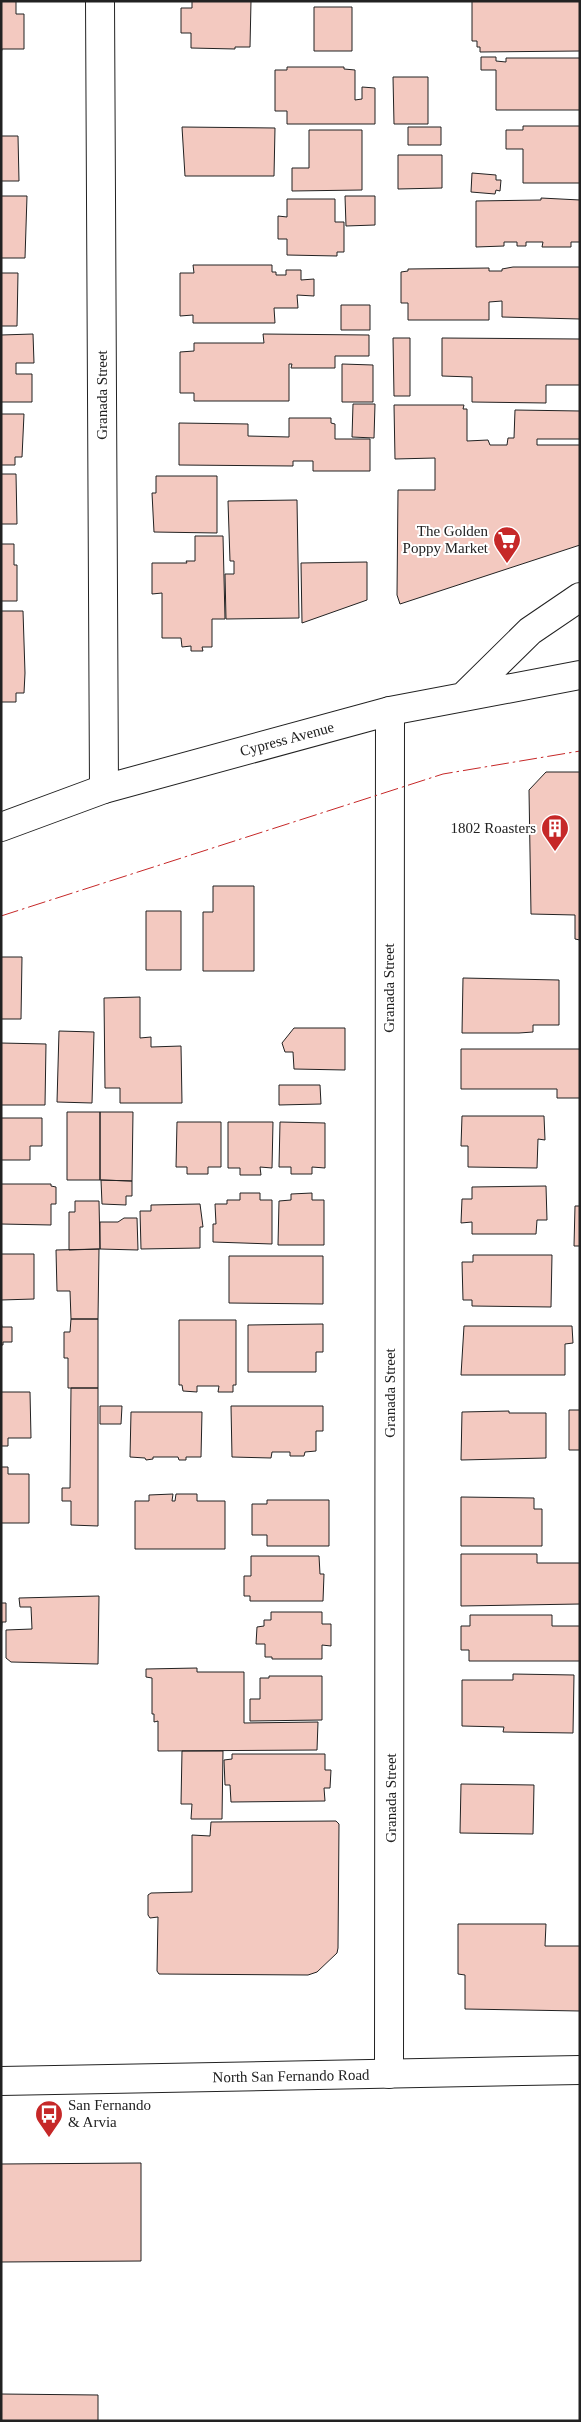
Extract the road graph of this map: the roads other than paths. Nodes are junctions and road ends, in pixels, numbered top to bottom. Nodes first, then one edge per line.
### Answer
1 (100, 1) edge
2 (580, 597) edge
3 (580, 675) edge
4 (463, 697) junction
5 (390, 712) junction
6 (104, 789) junction
7 (1, 827) edge
8 (580, 2070) edge
9 (389, 2074) junction
10 (1, 2081) edge

1 - 6 street, Granada Street
2 - 4 street
3 - 4 street, Cypress Avenue
4 - 5 street, Cypress Avenue
5 - 6 street, Cypress Avenue
5 - 9 street, Granada Street
6 - 7 street, Cypress Avenue
8 - 9 street, North San Fernando Road
9 - 10 street, North San Fernando Road

